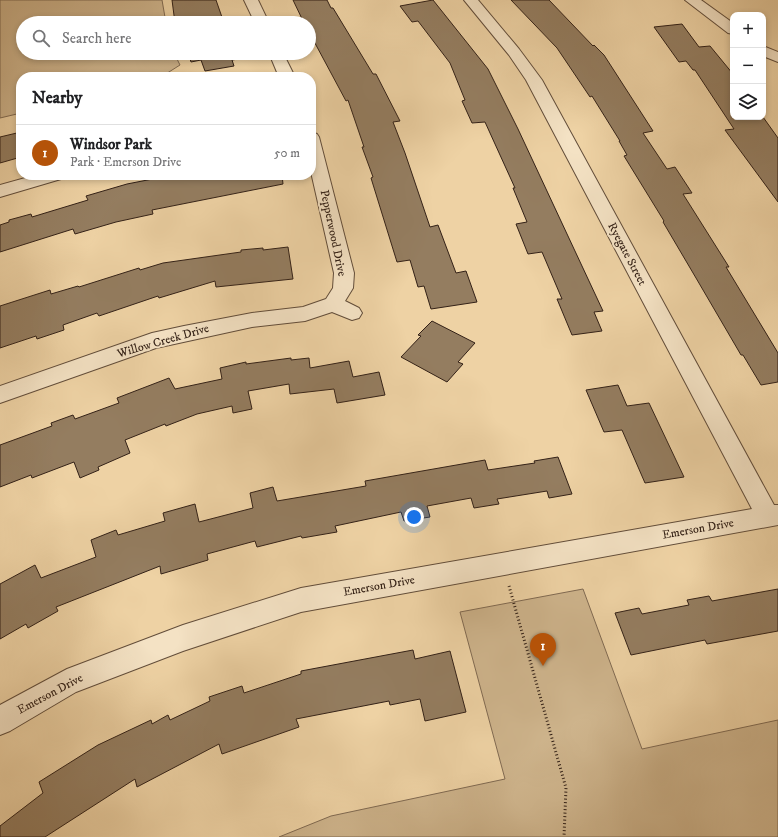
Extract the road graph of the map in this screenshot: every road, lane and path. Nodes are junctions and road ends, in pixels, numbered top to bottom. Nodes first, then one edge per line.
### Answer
1 (251, 0) edge
2 (471, 0) edge
3 (692, 0) edge
4 (259, 16) edge
5 (730, 28) edge
6 (766, 52) edge
7 (778, 58) edge
8 (279, 60) edge
9 (285, 72) edge
10 (316, 158) edge
11 (38, 180) edge
12 (0, 191) edge
13 (333, 304) junction
14 (352, 313) dead end
15 (0, 395) edge
16 (773, 516) edge
17 (503, 564) junction
18 (0, 721) edge
19 (564, 837) edge

1 - 4 street
2 - 16 street, Ryegate Street
3 - 5 street
6 - 7 street
8 - 9 street
10 - 13 street, Pepperwood Drive
11 - 12 street
13 - 14 street
13 - 15 street, Willow Creek Drive
16 - 17 street, Emerson Drive
17 - 18 street, Emerson Drive
17 - 19 path

